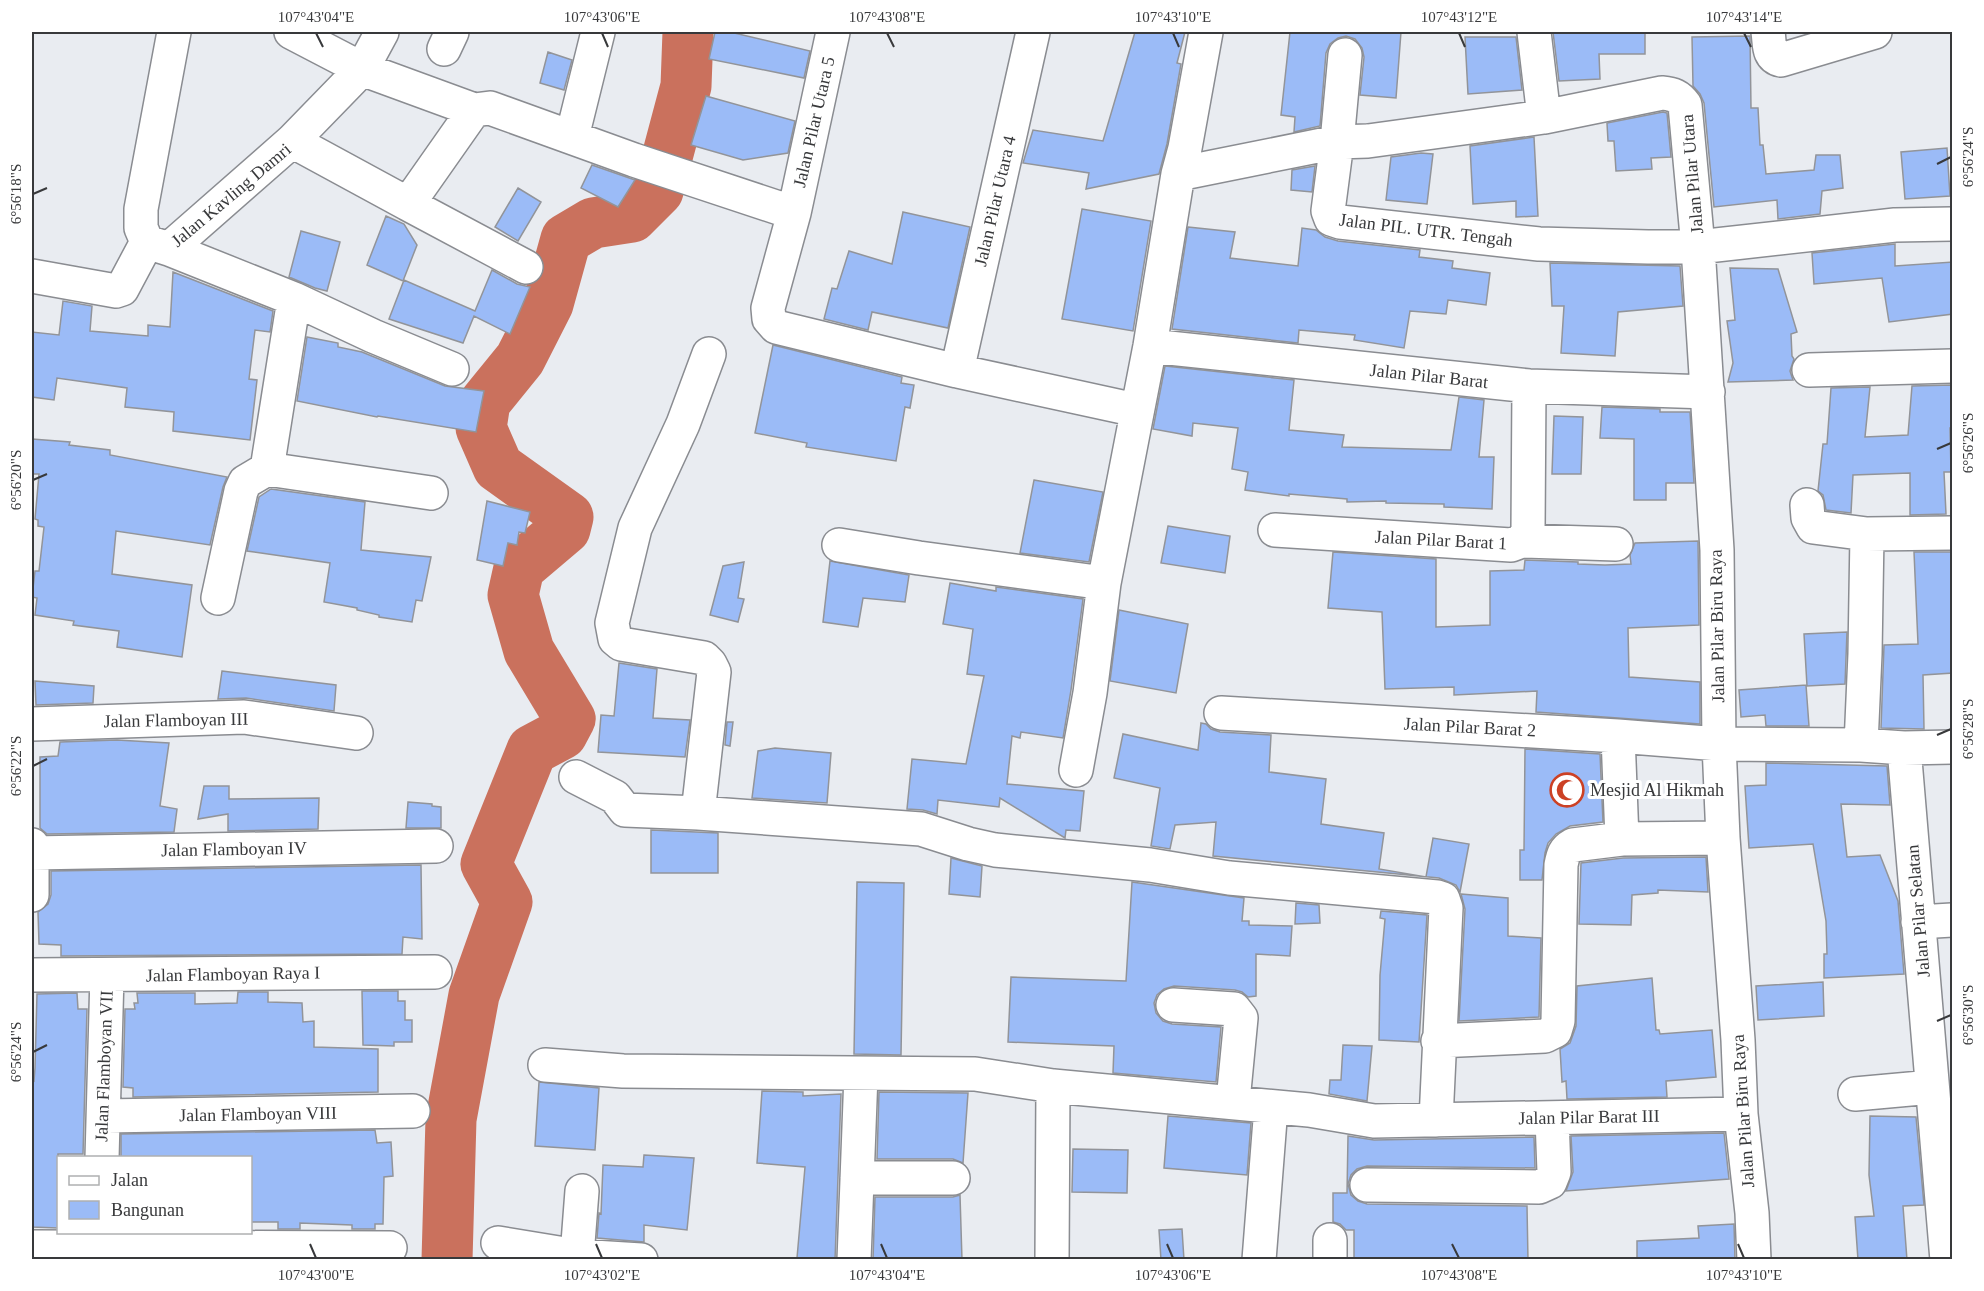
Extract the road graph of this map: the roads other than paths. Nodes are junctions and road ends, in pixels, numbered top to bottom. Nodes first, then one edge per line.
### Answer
1 (174, 32) edge
2 (291, 32) edge
3 (382, 32) edge
4 (598, 32) edge
5 (833, 32) edge
6 (1033, 32) edge
7 (1206, 32) edge
8 (1534, 32) edge
9 (1768, 32) edge
10 (1875, 32) edge
11 (1345, 56) dead end
12 (362, 69) junction
13 (474, 110) junction
14 (1544, 117) junction
15 (572, 137) junction
16 (292, 141) junction
17 (1337, 142) junction
18 (1178, 174) junction
19 (408, 204) junction
20 (794, 213) junction
21 (1953, 224) edge
22 (158, 246) junction
23 (1698, 247) junction
24 (526, 267) dead end
25 (32, 276) edge
26 (294, 299) junction
27 (1150, 346) junction
28 (709, 354) dead end
29 (1953, 366) edge
30 (452, 369) dead end
31 (1809, 370) dead end
32 (957, 371) junction
33 (1529, 386) junction
34 (1708, 392) junction
35 (1136, 410) junction
36 (267, 469) junction
37 (431, 493) dead end
38 (1807, 505) dead end
39 (1275, 530) dead end
40 (1953, 533) edge
41 (1867, 534) junction
42 (1522, 541) junction
43 (1616, 544) dead end
44 (839, 545) dead end
45 (1104, 583) junction
46 (218, 598) dead end
47 (1221, 713) dead end
48 (32, 724) edge
49 (356, 733) dead end
50 (1618, 736) junction
51 (1719, 744) junction
52 (1861, 745) junction
53 (1953, 747) edge
54 (1904, 748) junction
55 (1076, 771) dead end
56 (576, 777) dead end
57 (698, 813) junction
58 (1723, 838) junction
59 (1622, 839) junction
60 (32, 845) edge
61 (436, 846) dead end
62 (32, 853) edge
63 (32, 895) edge
64 (1953, 920) edge
65 (1918, 922) junction
66 (435, 972) dead end
67 (32, 975) edge
68 (107, 975) junction
69 (1173, 1005) dead end
70 (1438, 1041) junction
71 (544, 1065) dead end
72 (861, 1074) junction
73 (1053, 1086) junction
74 (1932, 1087) junction
75 (1855, 1094) dead end
76 (1233, 1101) junction
77 (1271, 1107) junction
78 (412, 1111) dead end
79 (1741, 1114) junction
80 (104, 1116) junction
81 (1552, 1118) junction
82 (1436, 1120) junction
83 (102, 1156) edge
84 (857, 1178) junction
85 (953, 1178) dead end
86 (1367, 1185) dead end
87 (582, 1191) dead end
88 (498, 1243) dead end
89 (32, 1247) edge
90 (108, 1247) edge
91 (390, 1248) dead end
92 (577, 1256) junction
93 (641, 1260) edge
94 (854, 1260) edge
95 (1052, 1260) edge
96 (1259, 1260) edge
97 (1754, 1260) edge
98 (1947, 1260) edge

1 - 22 street
2 - 12 street
3 - 12 street
4 - 15 street
5 - 20 street, Jalan Pilar Utara 5
6 - 32 street, Jalan Pilar Utara 4
7 - 18 street
8 - 14 street
9 - 10 street
11 - 17 street
12 - 13 street
12 - 16 street
13 - 15 street
13 - 19 street
14 - 17 street
14 - 23 street, Jalan Pilar Utara
15 - 20 street
16 - 19 street, Jalan Kavling Damri
16 - 22 street, Jalan Kavling Damri
17 - 18 street
17 - 23 street, Jalan PIL. UTR. Tengah
18 - 27 street
19 - 24 street, Jalan Kavling Damri
20 - 32 street, Jalan Pilar Utara 5
21 - 23 street
22 - 25 street
22 - 26 street
23 - 34 street, Jalan Pilar Biru Raya
26 - 30 street
26 - 36 street
27 - 33 street, Jalan Pilar Barat
27 - 35 street
28 - 57 street
29 - 31 street
32 - 35 street
33 - 34 street, Jalan Pilar Barat
33 - 42 street, Jalan Pilar Barat 1
34 - 51 street, Jalan Pilar Biru Raya
35 - 45 street
36 - 37 street
36 - 46 street
38 - 41 street
39 - 42 street, Jalan Pilar Barat 1
40 - 41 street
41 - 52 street
42 - 43 street
44 - 45 street
45 - 55 street
47 - 50 street, Jalan Pilar Barat 2
48 - 49 street, Jalan Flamboyan III
50 - 51 street, Jalan Pilar Barat 2
50 - 59 street
51 - 52 street
51 - 58 street, Jalan Pilar Biru Raya
52 - 54 street
53 - 54 street
54 - 65 street, Jalan Pilar Selatan
56 - 57 street
57 - 70 street
58 - 59 street
58 - 79 street, Jalan Pilar Biru Raya
59 - 70 street
60 - 62 street
61 - 62 street, Jalan Flamboyan IV
62 - 63 street
64 - 65 street
65 - 74 street, Jalan Pilar Selatan
66 - 68 street, Jalan Flamboyan Raya I
67 - 68 street, Jalan Flamboyan Raya I
68 - 80 street, Jalan Flamboyan VII
69 - 76 street
70 - 82 street
71 - 72 street, Jalan Pilar Barat III
72 - 73 street, Jalan Pilar Barat III
72 - 84 street
73 - 76 street, Jalan Pilar Barat III
73 - 95 street
74 - 75 street
74 - 98 street, Jalan Pilar Selatan
76 - 77 street, Jalan Pilar Barat III
77 - 82 street, Jalan Pilar Barat III
77 - 96 street
78 - 80 street, Jalan Flamboyan VIII
79 - 81 street, Jalan Pilar Barat III
79 - 97 street, Jalan Pilar Biru Raya
80 - 83 street, Jalan Flamboyan VII
81 - 82 street, Jalan Pilar Barat III
81 - 86 street
84 - 85 street
84 - 94 street
87 - 92 street
88 - 92 street
89 - 90 street
90 - 91 street
92 - 93 street

